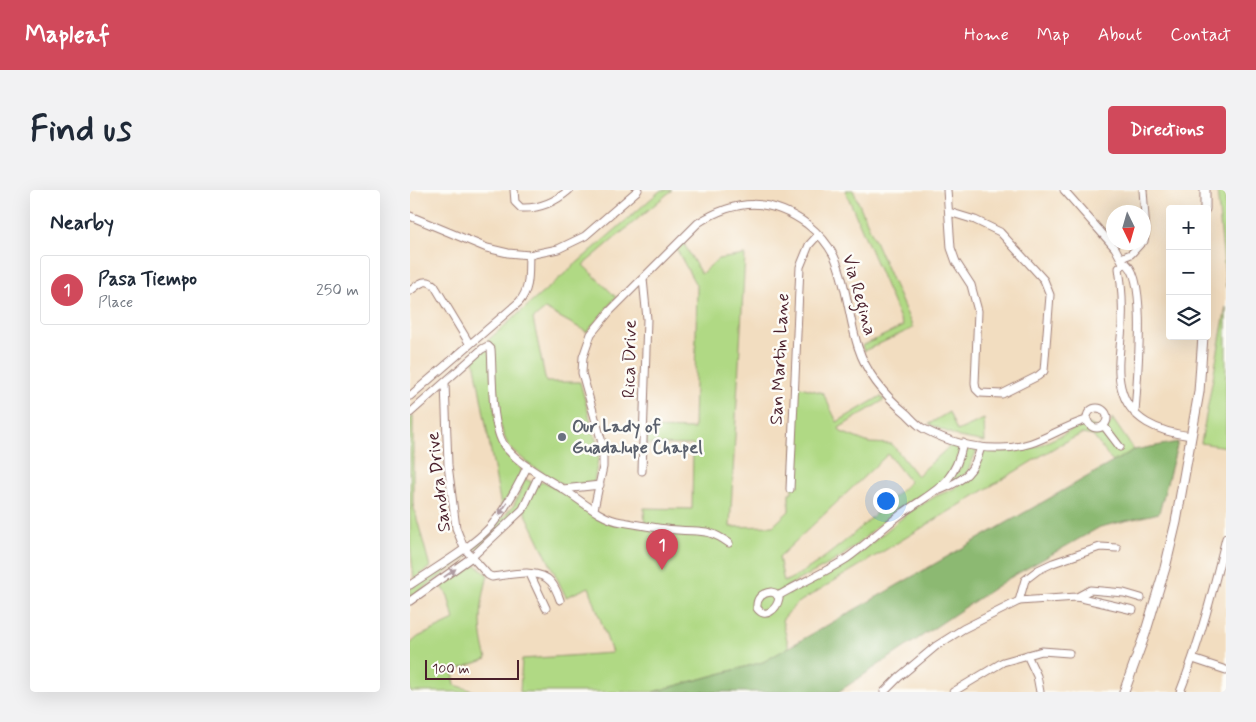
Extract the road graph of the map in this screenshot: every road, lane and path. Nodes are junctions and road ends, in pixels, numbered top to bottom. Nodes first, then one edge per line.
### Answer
1 (514, 190) edge
2 (569, 190) edge
3 (638, 190) edge
4 (947, 190) edge
5 (1064, 190) edge
6 (1144, 190) edge
7 (1205, 190) edge
8 (1145, 205) edge
9 (1205, 205) edge
10 (949, 212) junction
11 (410, 216) edge
12 (818, 235) junction
13 (1134, 250) edge
14 (529, 255) junction
15 (1122, 261) junction
16 (643, 279) junction
17 (410, 290) edge
18 (1204, 340) edge
19 (469, 343) junction
20 (445, 383) junction
21 (410, 396) edge
22 (410, 413) edge
23 (1135, 414) junction
24 (1086, 420) junction
25 (1104, 426) junction
26 (1191, 436) junction
27 (963, 443) junction
28 (1120, 446) dead end
29 (981, 447) junction
30 (527, 467) junction
31 (642, 471) dead end
32 (539, 475) junction
33 (600, 485) junction
34 (563, 489) junction
35 (790, 489) dead end
36 (935, 492) junction
37 (594, 509) junction
38 (1226, 538) edge
39 (728, 543) dead end
40 (464, 548) junction
41 (1118, 548) dead end
42 (472, 557) junction
43 (530, 574) junction
44 (410, 585) edge
45 (778, 596) dead end
46 (1077, 597) junction
47 (1141, 598) dead end
48 (560, 600) dead end
49 (410, 601) edge
50 (1019, 601) junction
51 (546, 608) dead end
52 (1133, 610) dead end
53 (1069, 653) dead end
54 (1028, 655) junction
55 (1193, 659) junction
56 (1226, 670) edge
57 (884, 692) edge
58 (952, 692) edge
59 (1040, 692) edge
60 (1124, 692) edge
61 (1180, 692) edge

1 - 2 street
3 - 14 street
4 - 10 street
5 - 15 street
6 - 8 street
7 - 9 street
10 - 10 street
11 - 14 street
12 - 16 street, Via Regina
12 - 27 street, Via Regina
12 - 35 street, San Martin Lane
13 - 15 street
14 - 19 street
15 - 23 street
15 - 23 street
16 - 31 street, Rica Drive
16 - 33 street, Via Regina
17 - 19 street
18 - 26 street
19 - 21 street
20 - 22 street
20 - 30 street
20 - 40 street, Sandra Drive
23 - 26 street
24 - 25 street
24 - 25 street
24 - 29 street, Via Regina
25 - 28 street
26 - 60 street
27 - 29 street, Via Regina
27 - 36 street
29 - 36 street
30 - 32 street
30 -> 40 street
32 - 34 street
32 - 42 street
33 - 34 street
33 - 37 street, Via Regina
34 - 37 street
36 - 45 street
37 - 39 street
38 - 55 street
40 - 42 street
40 - 44 street
41 - 50 street
42 - 43 street
49 -> 42 street
43 - 48 street
43 - 51 street
46 - 47 street
46 - 50 street
46 - 52 street
50 - 57 street
53 - 54 street
54 - 58 street
54 - 59 street
55 - 56 street
55 - 61 street

